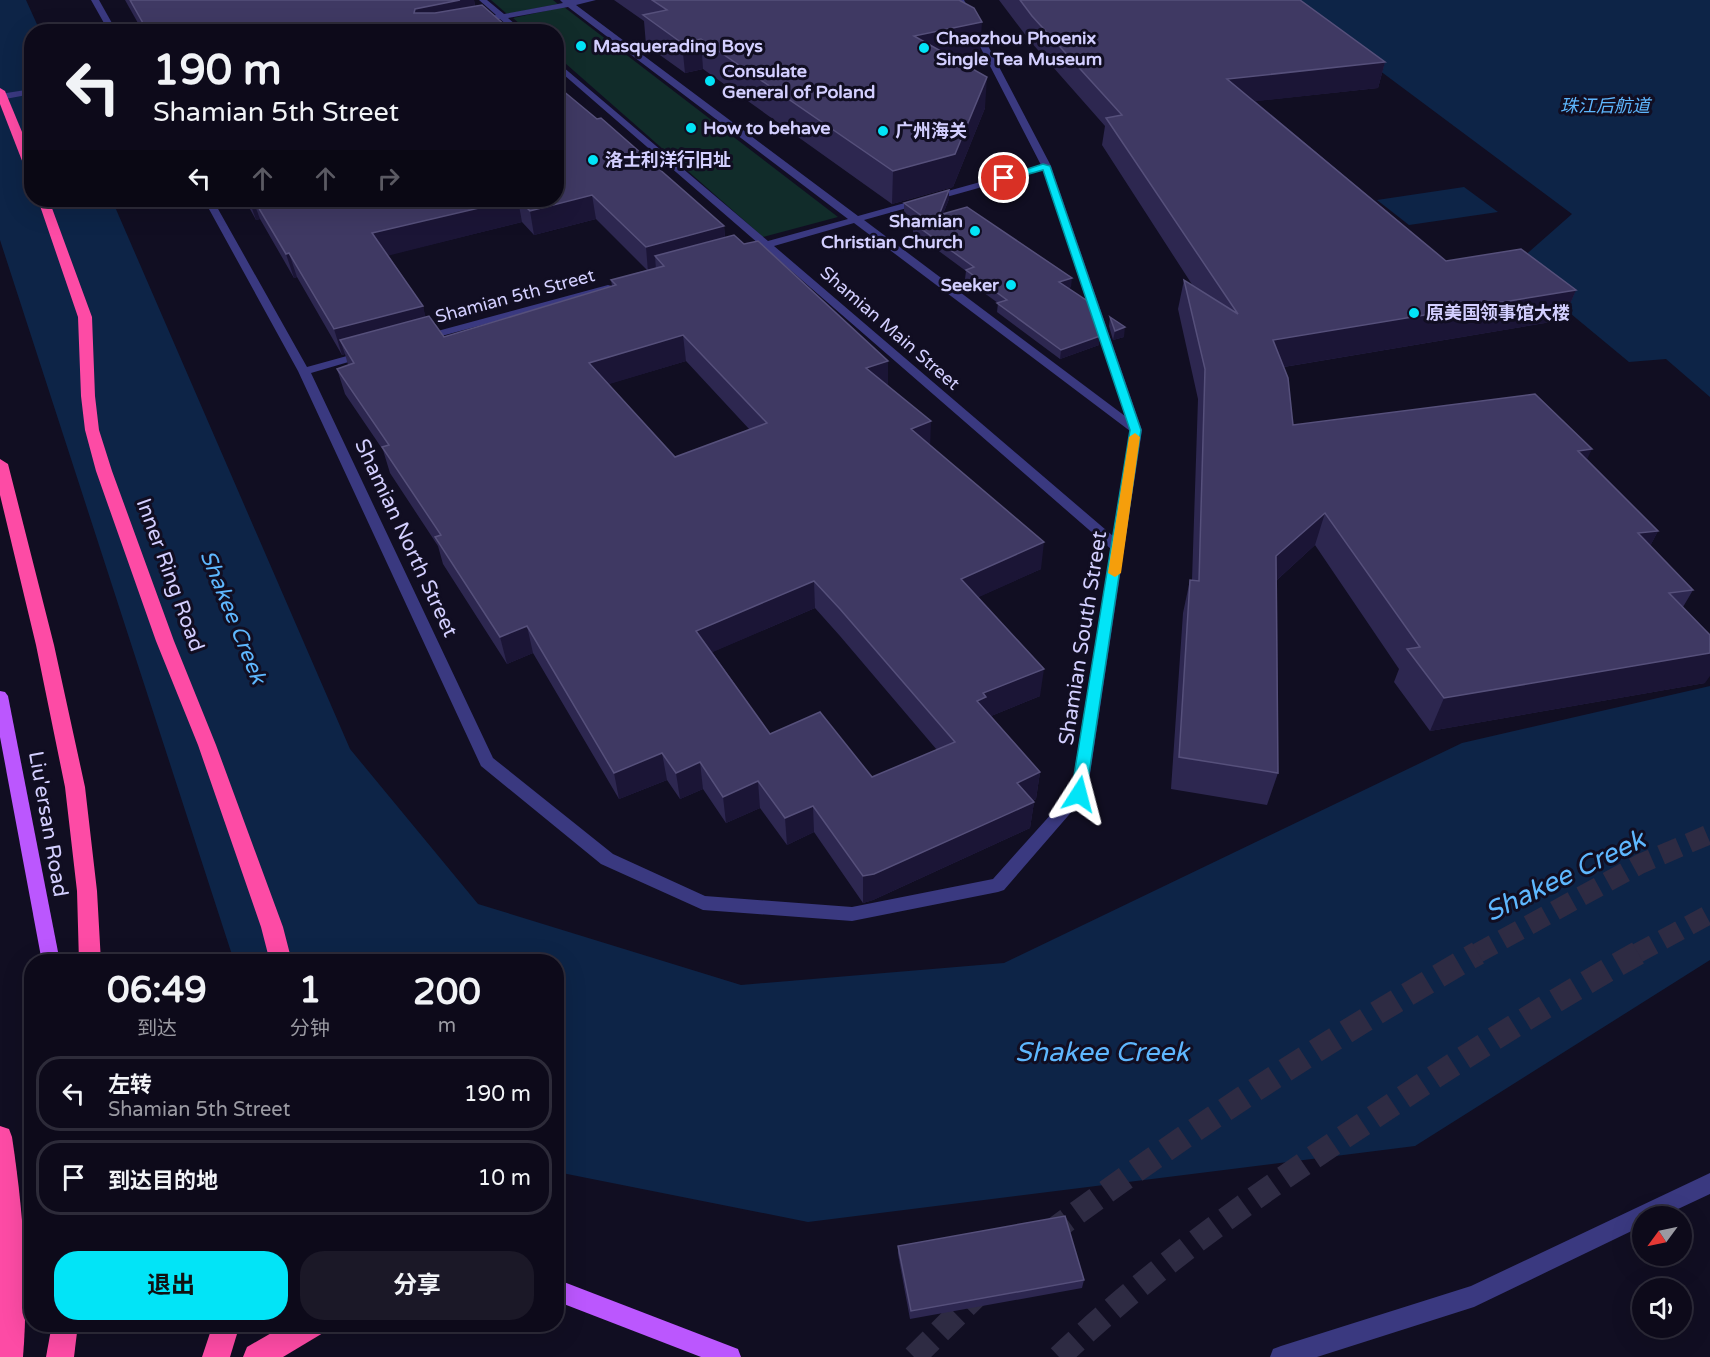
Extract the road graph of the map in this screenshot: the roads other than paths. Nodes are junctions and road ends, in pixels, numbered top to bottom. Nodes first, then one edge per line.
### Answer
1 (95, 0) edge
2 (483, 0) edge
3 (592, 0) edge
4 (960, 0) edge
5 (567, 2) edge
6 (503, 17) junction
7 (469, 23) edge
8 (108, 24) edge
9 (511, 24) edge
10 (564, 70) edge
11 (0, 91) edge
12 (24, 92) edge
13 (0, 97) edge
14 (24, 151) edge
15 (1046, 166) junction
16 (45, 207) edge
17 (212, 207) edge
18 (856, 220) junction
19 (766, 245) junction
20 (732, 255) edge
21 (616, 286) edge
22 (408, 342) edge
23 (374, 352) edge
24 (304, 371) junction
25 (1136, 430) junction
26 (0, 464) edge
27 (1119, 549) junction
28 (0, 696) edge
29 (607, 859) joint
30 (49, 954) edge
31 (90, 954) edge
32 (279, 954) edge
33 (0, 1137) edge
34 (1710, 1183) edge
35 (564, 1293) edge
36 (64, 1332) edge
37 (224, 1332) edge
38 (283, 1332) edge
39 (300, 1332) edge
40 (9, 1357) edge
41 (60, 1357) edge
42 (216, 1357) edge
43 (257, 1357) edge
44 (278, 1357) edge
45 (730, 1357) edge
46 (1281, 1357) edge

1 - 8 street
2 - 6 street
3 - 5 street
4 - 15 street, Shamian South Street
5 - 6 street
5 - 18 street
6 - 7 street
6 - 9 street
10 - 19 street, Shamian Main Street
11 - 14 highway
12 - 13 street
15 - 18 street
15 - 25 street, Shamian South Street
16 - 32 highway, Inner Ring Road
17 - 24 street, Shamian North Street
18 - 19 street
18 - 25 street
19 - 20 street
19 - 27 street, Shamian Main Street
21 - 22 street, Shamian 5th Street
23 - 24 street
24 - 29 street, Shamian North Street
25 - 27 street, Shamian South Street
26 - 31 highway
27 - 29 street, Shamian South Street
28 - 30 main road, Liu'ersan Road
33 - 40 highway
34 - 46 street
35 - 45 main road
36 - 41 highway
37 - 42 highway
38 - 44 highway
39 - 43 highway

